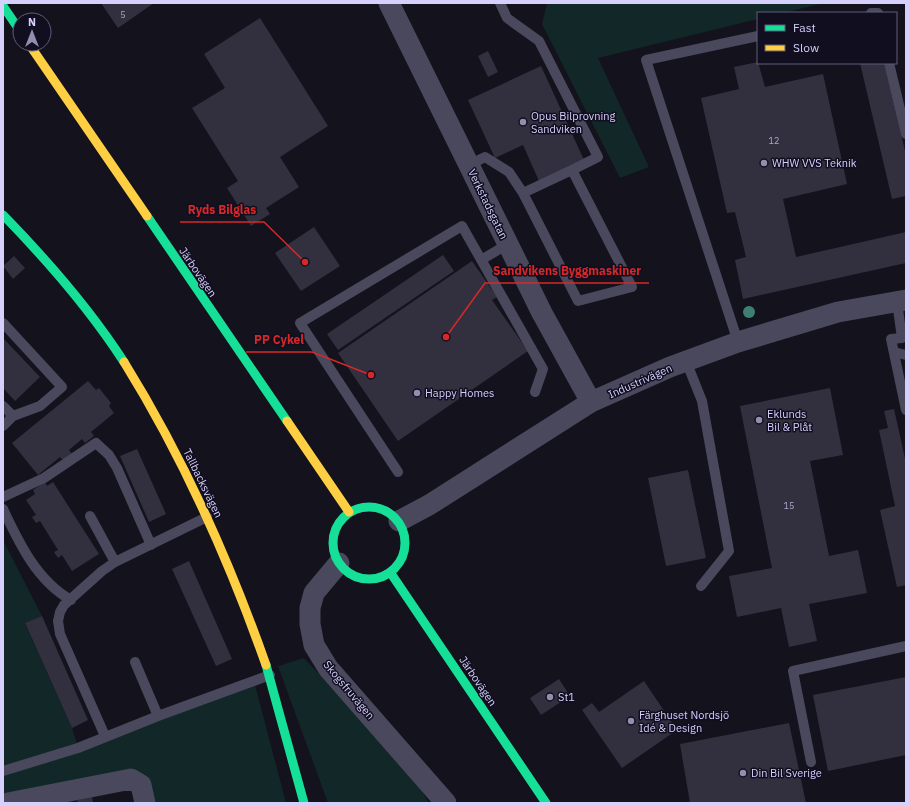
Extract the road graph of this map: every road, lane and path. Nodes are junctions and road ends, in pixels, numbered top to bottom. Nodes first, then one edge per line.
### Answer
1 (500, 3) edge
2 (393, 5) edge
3 (3, 6) edge
4 (12, 19) edge
5 (757, 36) edge
6 (34, 52) edge
7 (889, 64) edge
8 (906, 134) edge
9 (469, 165) junction
10 (572, 170) junction
11 (523, 193) junction
12 (5, 222) edge
13 (508, 244) junction
14 (481, 260) junction
15 (901, 301) edge
16 (3, 323) edge
17 (738, 342) junction
18 (894, 352) junction
19 (906, 355) edge
20 (686, 361) junction
21 (535, 392) dead end
22 (590, 402) junction
23 (3, 406) edge
24 (906, 410) edge
25 (13, 416) junction
26 (3, 426) edge
27 (398, 472) dead end
28 (3, 497) edge
29 (3, 509) edge
30 (349, 512) junction
31 (90, 516) dead end
32 (207, 517) junction
33 (399, 521) junction
34 (151, 545) junction
35 (115, 562) junction
36 (339, 563) junction
37 (390, 572) junction
38 (701, 586) dead end
39 (71, 600) junction
40 (906, 646) edge
41 (135, 662) dead end
42 (270, 675) junction
43 (158, 716) junction
44 (105, 736) junction
45 (811, 762) dead end
46 (3, 771) edge
47 (8, 803) edge
48 (145, 803) edge
49 (304, 803) edge
50 (446, 803) edge
51 (546, 803) edge

1 - 10 lane
2 - 9 street, Verkstadsgatan
3 - 4 main road
5 - 17 lane
6 - 30 main road, Järbovägen
7 - 8 lane
9 - 11 lane
9 - 13 street, Verkstadsgatan
10 - 11 lane
10 - 11 lane
12 - 32 main road, Tallbacksvägen
13 - 14 lane
13 - 22 street, Verkstadsgatan
14 - 21 lane
14 - 27 lane
15 - 17 street, Industrivägen
15 - 18 lane
16 - 25 lane
17 - 20 street, Industrivägen
18 - 19 lane
18 - 24 lane
20 - 22 street, Industrivägen
20 - 38 lane
22 - 33 street, Industrivägen
23 - 25 lane
25 - 26 lane
28 - 34 lane
29 - 39 lane
30 - 33 main road
30 - 36 main road
31 - 35 lane
32 - 34 lane
32 - 42 main road, Tallbacksvägen
33 - 37 main road
34 - 35 lane
35 - 39 lane
36 - 37 main road
36 - 50 street, Skogsfruvägen
37 - 51 main road, Järbovägen
39 - 44 lane
40 - 45 lane
41 - 43 lane
42 - 43 lane
42 - 49 main road, Tallbacksvägen
43 - 44 lane
44 - 46 lane
47 - 48 street

